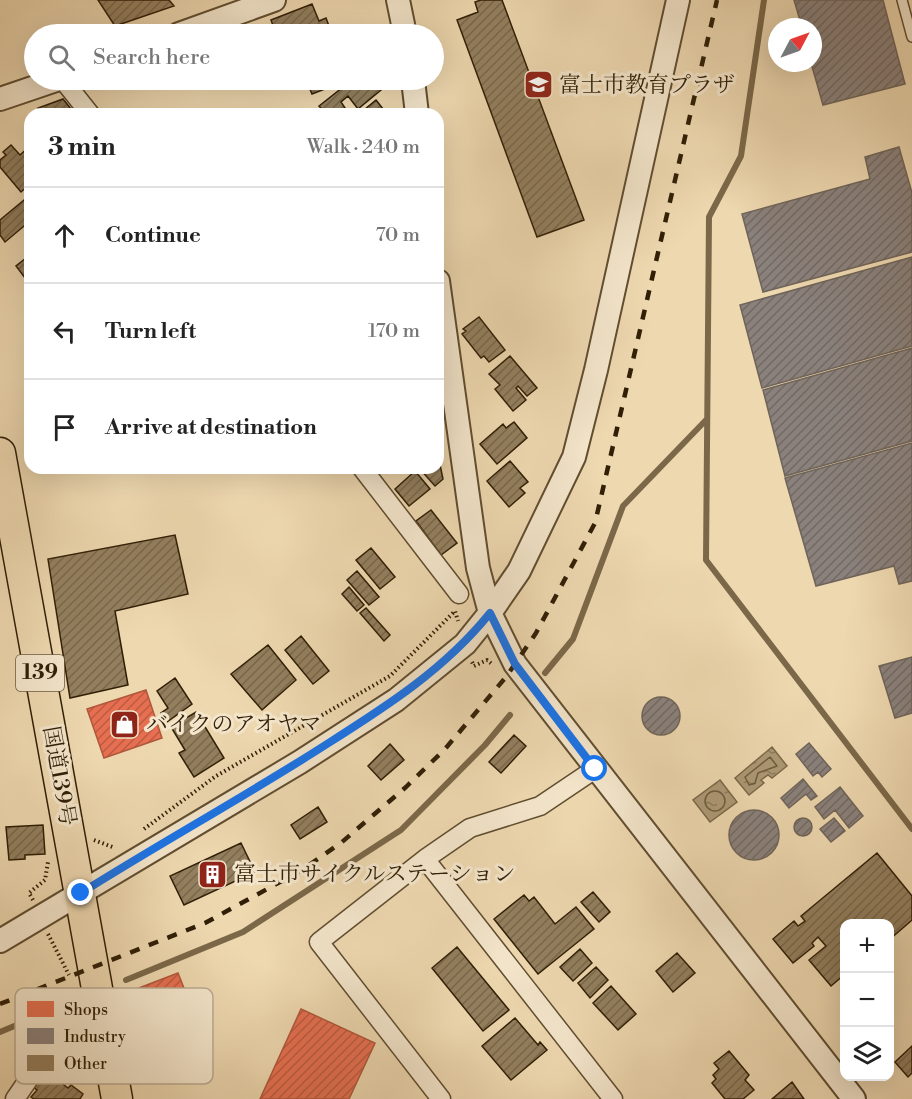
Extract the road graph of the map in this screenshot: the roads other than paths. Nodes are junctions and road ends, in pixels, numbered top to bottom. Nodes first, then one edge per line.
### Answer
1 (274, 0) edge
2 (398, 0) edge
3 (678, 0) edge
4 (902, 0) edge
5 (207, 24) edge
6 (403, 24) edge
7 (912, 36) edge
8 (27, 90) edge
9 (71, 90) edge
10 (414, 90) edge
11 (0, 99) edge
12 (85, 108) edge
13 (416, 108) edge
14 (444, 324) edge
15 (0, 453) edge
16 (367, 474) edge
17 (459, 594) dead end
18 (490, 613) junction
19 (595, 769) junction
20 (425, 859) junction
21 (81, 893) junction
22 (0, 941) edge
23 (97, 988) edge
24 (25, 1084) edge
25 (114, 1084) edge
26 (15, 1099) edge
27 (117, 1099) edge
28 (441, 1099) edge
29 (613, 1099) edge
30 (854, 1099) edge

1 - 5 street
2 - 6 street
3 - 18 street
4 - 7 lane
8 - 11 street
9 - 12 street
10 - 13 street
14 - 18 street
15 - 21 highway, 国道139号 / 139
16 - 17 street
18 - 19 street
18 - 21 street
19 - 20 street
19 - 30 street
20 - 28 street
20 - 29 street
21 - 22 street
21 - 23 highway, 国道139号 / 139
24 - 26 street
25 - 27 highway, 国道139号 / 139

